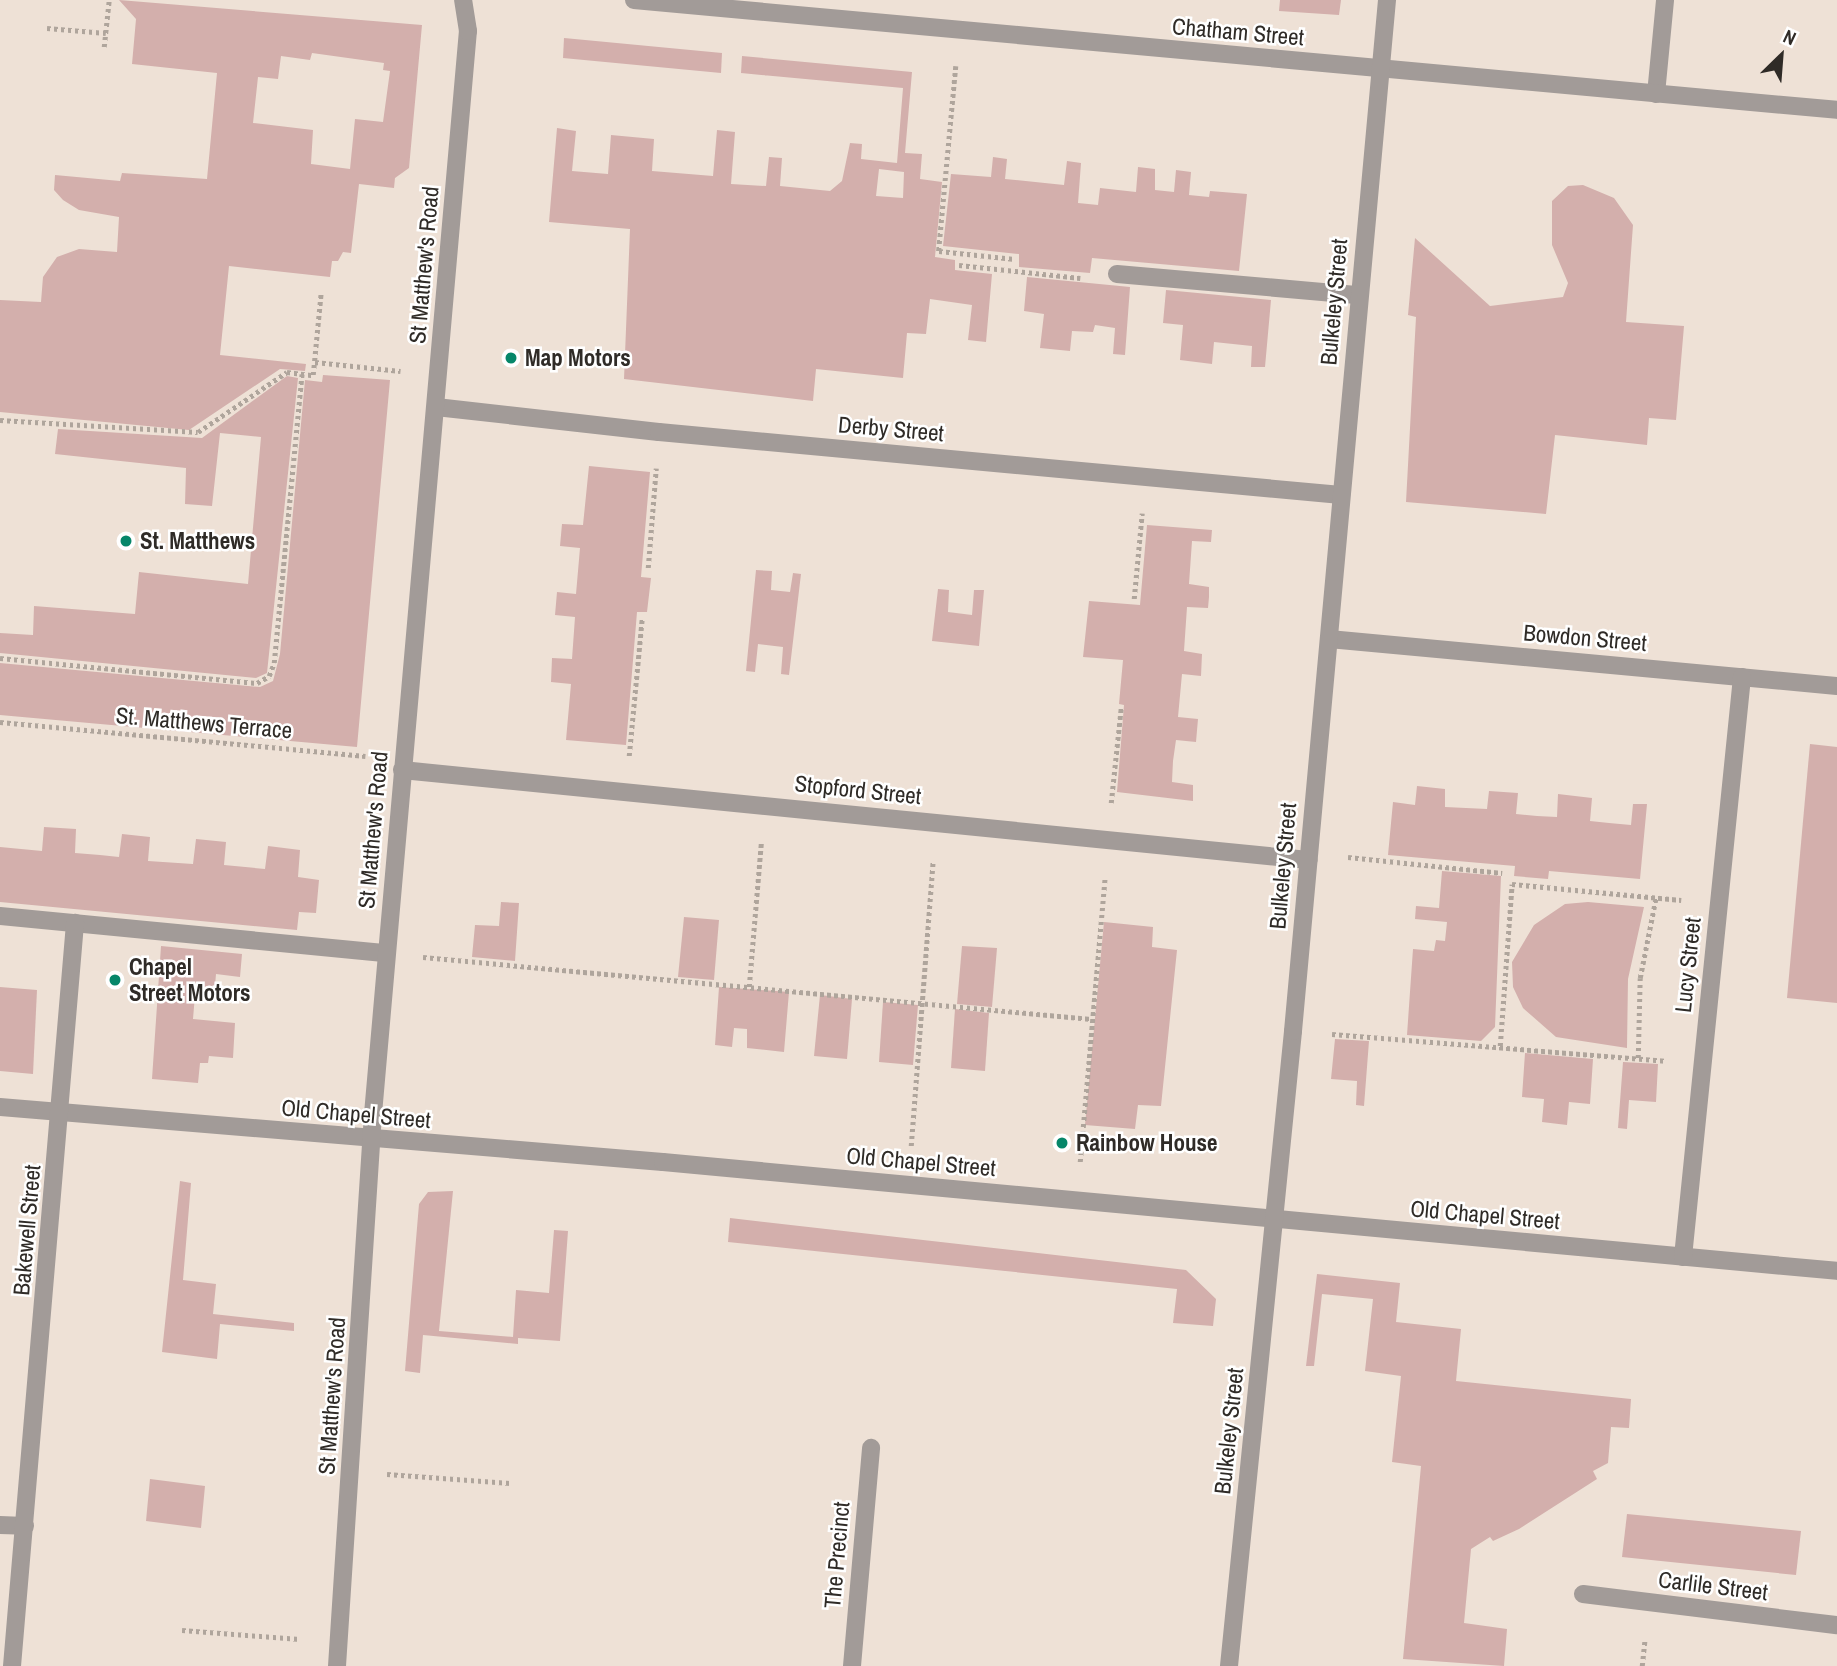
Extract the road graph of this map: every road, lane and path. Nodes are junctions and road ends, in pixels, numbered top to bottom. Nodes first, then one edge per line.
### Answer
1 (109, 0) edge
2 (463, 0) edge
3 (634, 0) edge
4 (1387, 0) edge
5 (1665, 0) edge
6 (47, 28) dead end
7 (959, 30) junction
8 (106, 33) junction
9 (104, 47) dead end
10 (1381, 71) junction
11 (1656, 94) junction
12 (1837, 110) edge
13 (991, 256) junction
14 (1015, 259) dead end
15 (959, 265) dead end
16 (990, 269) junction
17 (1117, 274) joint
18 (321, 292) dead end
19 (1359, 295) junction
20 (314, 362) junction
21 (302, 374) junction
22 (439, 375) junction
23 (436, 407) junction
24 (0, 420) edge
25 (659, 432) junction
26 (1145, 477) junction
27 (1341, 495) junction
28 (648, 568) dead end
29 (1134, 599) dead end
30 (642, 618) dead end
31 (1329, 639) junction
32 (0, 658) edge
33 (1742, 677) junction
34 (1837, 686) edge
35 (1121, 708) dead end
36 (0, 722) edge
37 (402, 770) junction
38 (625, 792) junction
39 (765, 806) junction
40 (936, 822) junction
41 (1108, 840) junction
42 (1309, 856) junction
43 (1502, 873) dead end
44 (1656, 897) junction
45 (1719, 904) junction
46 (0, 916) edge
47 (75, 923) junction
48 (386, 953) junction
49 (749, 987) junction
50 (921, 1003) junction
51 (1091, 1019) junction
52 (1293, 1031) junction
53 (1500, 1046) junction
54 (1638, 1058) junction
55 (1703, 1064) junction
56 (0, 1107) edge
57 (61, 1113) junction
58 (372, 1140) junction
59 (908, 1185) junction
60 (1076, 1202) junction
61 (1274, 1221) junction
62 (1683, 1257) junction
63 (1837, 1271) edge
64 (871, 1448) dead end
65 (352, 1472) junction
66 (511, 1483) dead end
67 (0, 1525) edge
68 (25, 1526) junction
69 (1583, 1594) dead end
70 (1837, 1625) edge
71 (183, 1630) dead end
72 (338, 1642) junction
73 (12, 1666) edge
74 (337, 1666) edge
75 (852, 1666) edge
76 (1229, 1666) edge

1 - 8 path
2 - 22 street, St Matthew's Road
3 - 7 street, Chatham Street
4 - 10 street, Bulkeley Street
5 - 11 street
6 - 8 path
7 - 10 street, Chatham Street
7 - 13 path
8 - 9 path
10 - 11 street, Chatham Street
10 - 19 street, Bulkeley Street
11 - 12 street, Chatham Street
13 - 14 path
13 - 16 path
15 - 16 path
16 - 17 path
17 - 19 street
18 - 20 path
19 - 27 street, Bulkeley Street
20 - 21 path
20 - 22 path
21 - 24 path
21 - 32 path
22 - 23 street, St Matthew's Road
23 - 25 street, Derby Street
23 - 37 street, St Matthew's Road
25 - 26 street, Derby Street
25 - 28 path
26 - 27 street, Derby Street
26 - 29 path
27 - 31 street, Bulkeley Street
30 - 38 path
31 - 33 street, Bowdon Street
31 - 42 street, Bulkeley Street
33 - 34 street, Bowdon Street
33 - 45 street, Lucy Street
35 - 41 path
36 - 37 path, St. Matthews Terrace
37 - 38 street, Stopford Street
37 - 48 street, St Matthew's Road
38 - 39 street, Stopford Street
39 - 40 street, Stopford Street
39 - 49 path
40 - 41 street, Stopford Street
40 - 50 path
41 - 42 street, Stopford Street
41 - 51 path
42 - 43 path
42 - 52 street, Bulkeley Street
44 - 45 path
44 - 53 path
44 - 54 path
45 - 55 street, Lucy Street
46 - 47 street
47 - 48 street
47 - 57 street, Bakewell Street
48 - 49 path
48 - 58 street, St Matthew's Road
49 - 50 path
50 - 51 path
50 - 59 path
51 - 60 path
52 - 53 path
52 - 61 street, Bulkeley Street
53 - 54 path
54 - 55 path
55 - 62 street, Lucy Street
56 - 57 street, Old Chapel Street
57 - 58 street, Old Chapel Street
57 - 68 street, Bakewell Street
58 - 59 street, Old Chapel Street
58 - 65 street, St Matthew's Road
59 - 60 street, Old Chapel Street
60 - 61 street, Old Chapel Street
61 - 62 street, Old Chapel Street
61 - 76 street, Bulkeley Street
62 - 63 street, Old Chapel Street
64 - 75 street, The Precinct
65 - 66 path
65 - 72 street, St Matthew's Road
67 - 68 street
68 - 73 street, Bakewell Street
69 - 70 street, Carlile Street
71 - 72 path
72 - 74 street, St Matthew's Road

